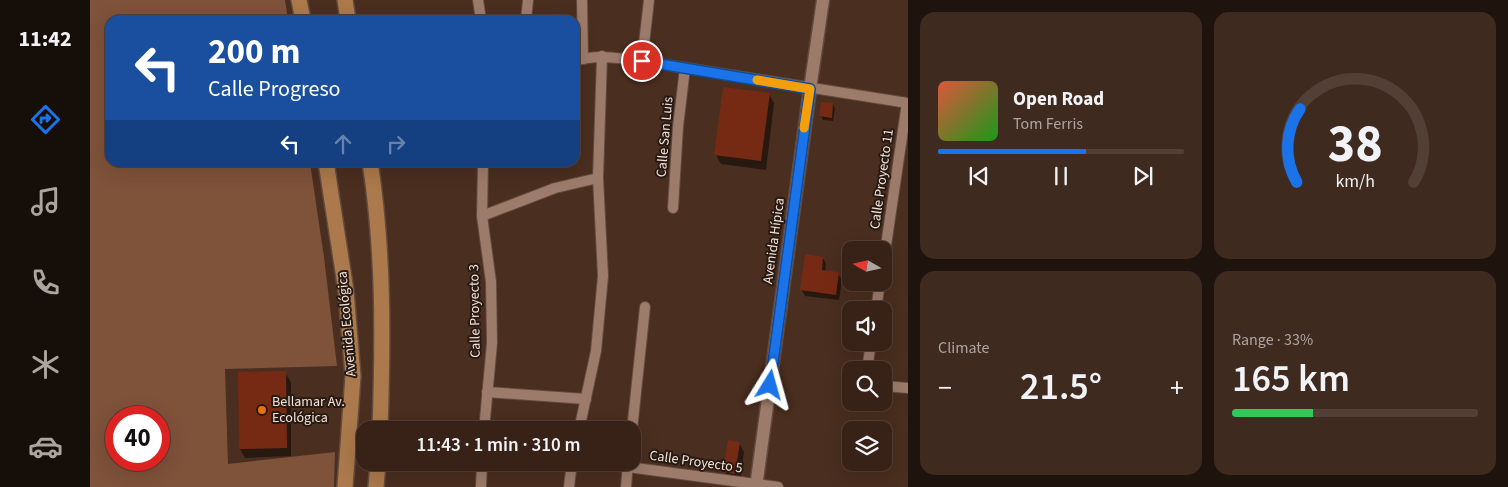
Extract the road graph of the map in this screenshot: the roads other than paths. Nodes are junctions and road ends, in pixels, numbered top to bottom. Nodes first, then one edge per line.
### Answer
1 (300, 0) edge
2 (344, 0) edge
3 (478, 0) edge
4 (528, 0) edge
5 (582, 0) edge
6 (649, 0) edge
7 (823, 0) edge
8 (302, 15) edge
9 (347, 15) edge
10 (480, 15) edge
11 (526, 15) edge
12 (580, 40) edge
13 (602, 56) junction
14 (580, 60) edge
15 (642, 61) junction
16 (685, 68) junction
17 (810, 89) junction
18 (907, 103) edge
19 (327, 167) edge
20 (371, 167) edge
21 (483, 167) edge
22 (598, 178) junction
23 (673, 208) dead end
24 (482, 216) junction
25 (887, 241) edge
26 (645, 307) dead end
27 (892, 387) edge
28 (908, 388) edge
29 (488, 392) junction
30 (586, 399) junction
31 (380, 421) edge
32 (485, 421) edge
33 (581, 421) edge
34 (633, 421) edge
35 (641, 467) edge
36 (377, 471) edge
37 (482, 471) edge
38 (571, 471) edge
39 (627, 471) edge
40 (757, 485) edge
41 (345, 487) edge
42 (376, 487) edge
43 (481, 487) edge
44 (569, 487) edge
45 (626, 487) edge
46 (778, 487) edge

1 - 8 main road
2 - 9 main road
3 - 10 street
4 - 11 street
5 - 12 street
6 - 15 street
7 - 17 street, Avenida Hípica
13 - 14 street
13 - 15 street
13 - 22 street
15 - 16 street
16 - 17 street
16 - 23 street, Calle San Luis
17 - 18 street
17 - 40 street, Avenida Hípica
18 - 25 street, Calle Proyecto 11
19 - 41 main road, Avenida Ecológica
20 - 31 main road
21 - 24 street, Calle Proyecto 3
22 - 24 street
22 - 30 street
24 - 29 street, Calle Proyecto 3
26 - 34 street
27 - 28 street
29 - 30 street
29 - 32 street, Calle Proyecto 3
30 - 33 street
35 - 40 street, Calle Proyecto 5
36 - 42 main road
37 - 43 street
38 - 44 street
39 - 45 street
40 - 46 street, Calle Proyecto 5

